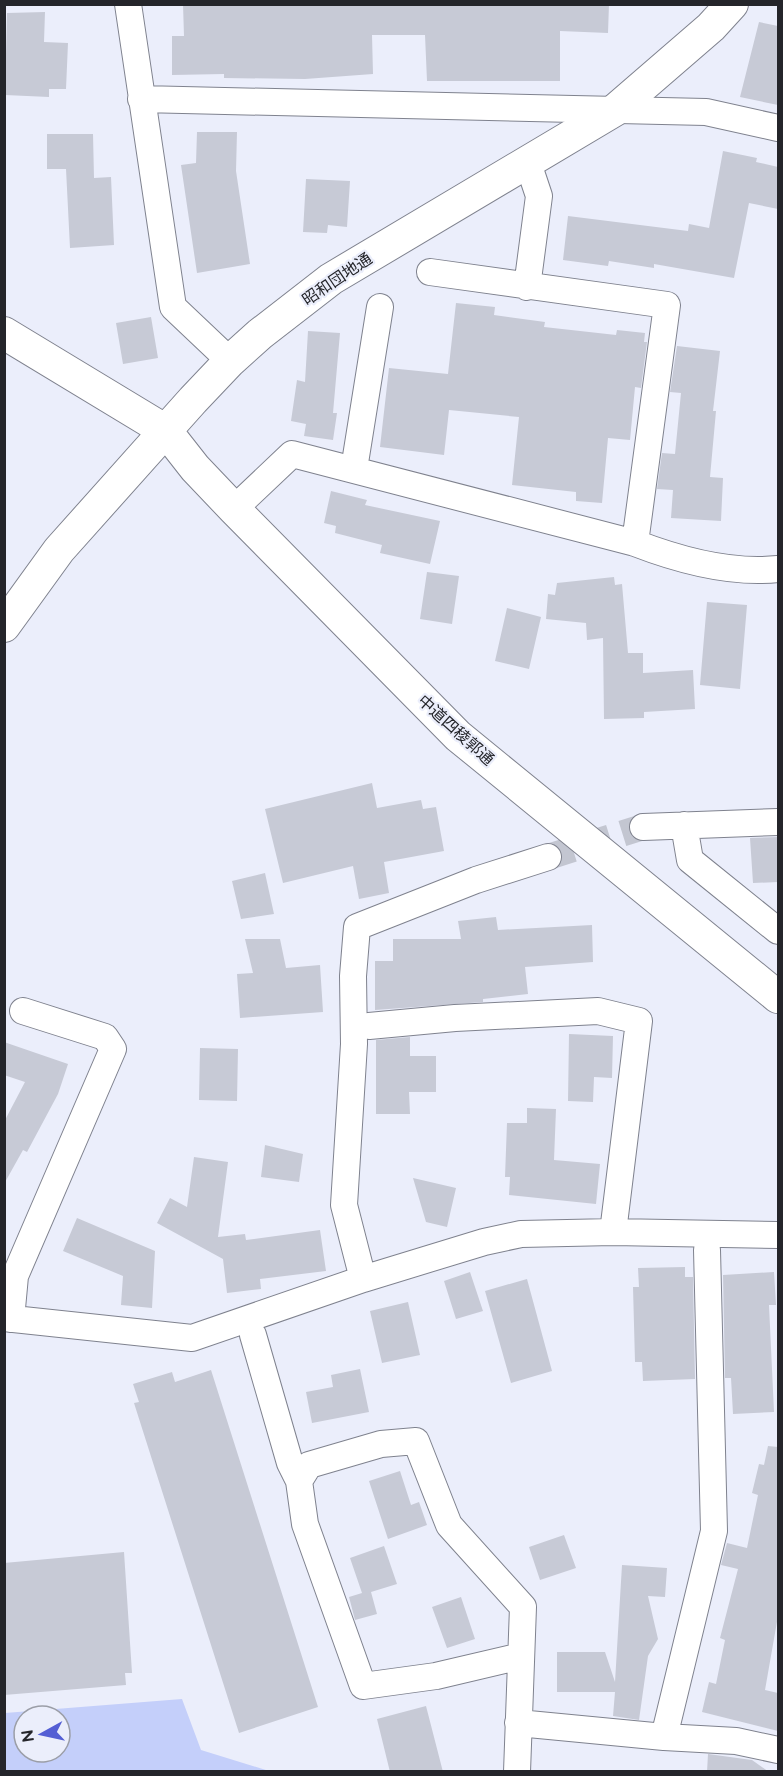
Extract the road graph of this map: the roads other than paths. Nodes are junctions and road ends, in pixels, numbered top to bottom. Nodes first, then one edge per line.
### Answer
1 (128, 4) edge
2 (732, 4) edge
3 (141, 99) junction
4 (615, 110) junction
5 (778, 128) edge
6 (528, 163) junction
7 (430, 272) dead end
8 (527, 287) junction
9 (381, 307) dead end
10 (4, 333) edge
11 (230, 361) junction
12 (166, 430) junction
13 (354, 469) junction
14 (234, 509) junction
15 (635, 543) junction
16 (778, 569) edge
17 (4, 626) edge
18 (778, 822) edge
19 (684, 825) junction
20 (643, 827) tunnel mouth
21 (548, 857) tunnel mouth
22 (778, 931) edge
23 (778, 997) edge
24 (23, 1011) dead end
25 (369, 1026) dead end
26 (613, 1232) junction
27 (778, 1235) edge
28 (707, 1250) dead end
29 (363, 1279) junction
30 (8, 1319) edge
31 (253, 1335) dead end
32 (299, 1481) junction
33 (521, 1656) junction
34 (518, 1723) junction
35 (664, 1737) junction
36 (778, 1750) edge
37 (517, 1772) edge

1 - 3 street
2 - 4 street, 昭和団地通
3 - 4 street
3 - 11 street
4 - 5 street
4 - 6 street, 昭和団地通
6 - 8 street
6 - 11 street, 昭和団地通
7 - 8 street
8 - 15 street
9 - 13 street
10 - 12 street
11 - 12 street, 昭和団地通
12 - 14 street, 中道四稜郭通
12 - 17 street, 昭和団地通
13 - 14 street
13 - 15 street
14 - 23 street, 中道四稜郭通
15 - 16 street
18 - 19 street
19 - 20 street
19 - 22 street
21 - 29 street
24 - 30 street
25 - 26 street
26 - 27 street
26 - 29 street
28 - 35 street
29 - 30 street
31 - 32 street
32 - 33 street
32 - 33 street
33 - 34 street
34 - 35 street
34 - 37 street
35 - 36 street

